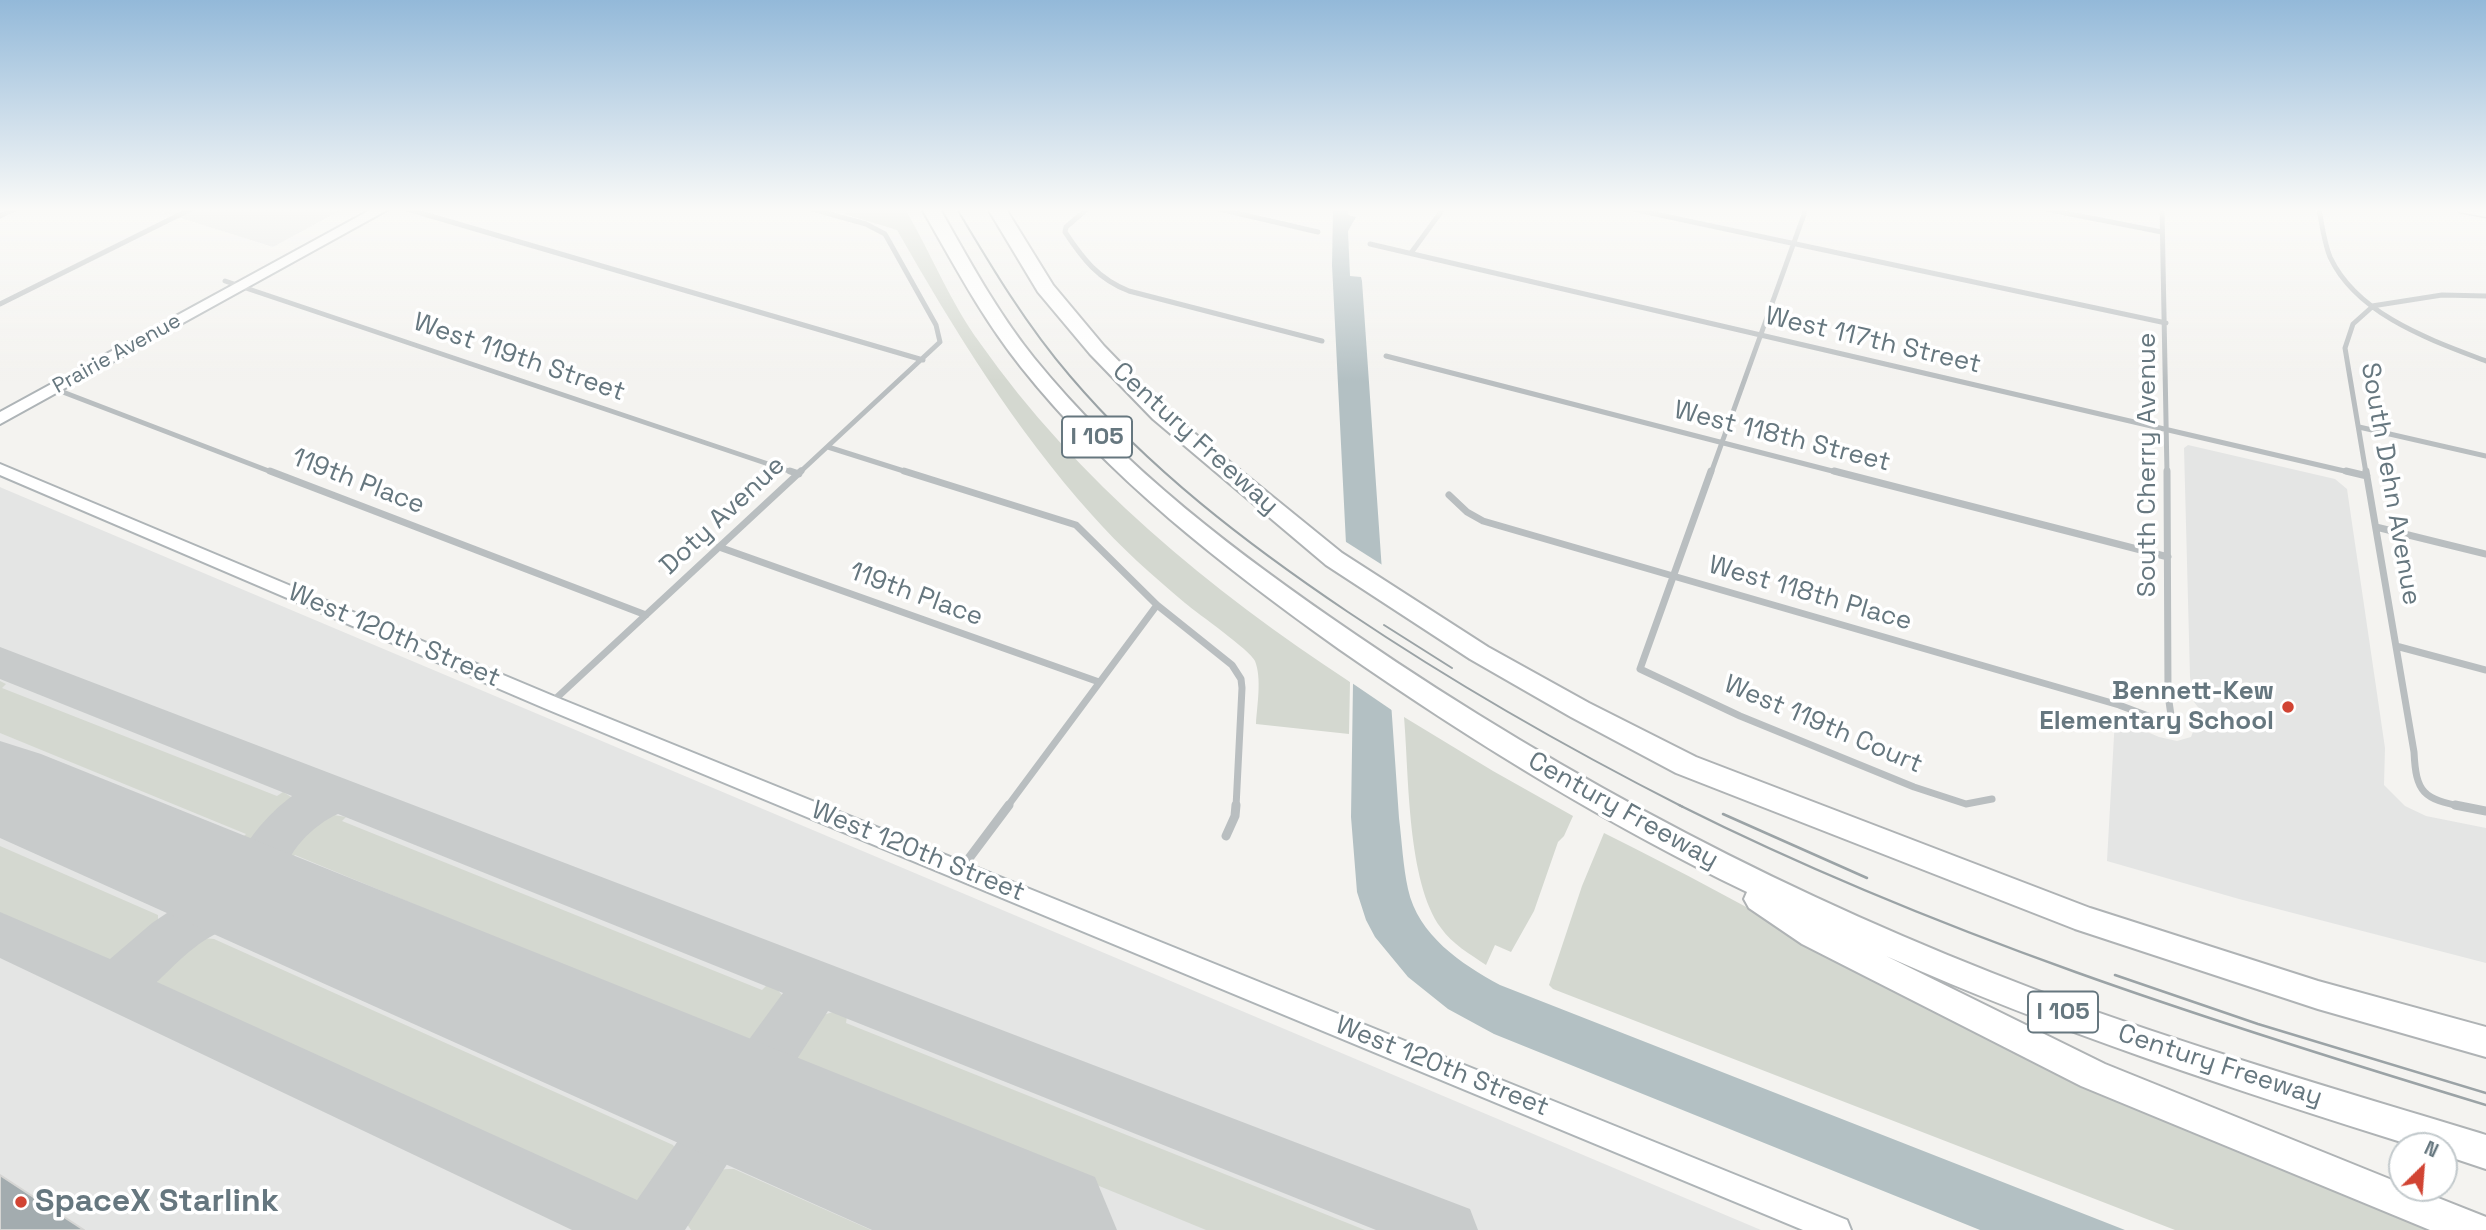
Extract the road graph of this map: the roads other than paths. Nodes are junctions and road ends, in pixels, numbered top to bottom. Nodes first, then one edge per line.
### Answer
1 (76, 266) edge
2 (252, 266) edge
3 (278, 266) edge
4 (603, 266) edge
5 (904, 266) edge
6 (965, 266) edge
7 (1032, 266) edge
8 (1088, 266) edge
9 (1468, 266) edge
10 (1785, 266) edge
11 (1902, 266) edge
12 (2164, 266) edge
13 (2337, 266) edge
14 (225, 281) junction
15 (242, 286) junction
16 (2486, 296) edge
17 (0, 304) edge
18 (2372, 307) junction
19 (2166, 323) junction
20 (1761, 335) junction
21 (1322, 341) dead end
22 (1385, 356) dead end
23 (923, 360) junction
24 (2486, 361) edge
25 (55, 389) junction
26 (0, 405) edge
27 (0, 419) edge
28 (2359, 427) junction
29 (2167, 430) junction
30 (1722, 444) junction
31 (828, 447) junction
32 (2486, 456) edge
33 (0, 469) edge
34 (799, 474) junction
35 (2367, 476) junction
36 (1449, 495) dead end
37 (2376, 527) junction
38 (719, 547) junction
39 (2486, 554) edge
40 (2168, 557) junction
41 (1673, 577) junction
42 (1157, 604) junction
43 (646, 615) junction
44 (2396, 646) junction
45 (2486, 670) edge
46 (1099, 682) junction
47 (551, 703) junction
48 (2167, 719) joint
49 (1993, 799) dead end
50 (2486, 811) edge
51 (1656, 831) junction
52 (1226, 836) dead end
53 (961, 869) junction
54 (2486, 1042) edge
55 (2486, 1152) edge
56 (1838, 1230) edge
57 (2473, 1230) edge

1 - 17 street
2 - 14 main road, Prairie Avenue
3 - 15 main road, Prairie Avenue
4 - 23 street
5 - 23 street
6 - 51 highway, Century Freeway / I 105
7 - 54 highway, Century Freeway / I 105
8 - 21 street
9 - 20 street, West 117th Street
10 - 20 street
11 - 19 street
12 - 19 street, South Cherry Avenue
13 - 18 street
14 - 15 street, West 119th Street
14 - 26 main road, Prairie Avenue
15 - 25 main road, Prairie Avenue
15 - 34 street, West 119th Street
16 - 18 street
18 - 24 street
18 - 28 street, South Dehn Avenue
19 - 29 street, South Cherry Avenue
20 - 29 street, West 117th Street
20 - 30 street
22 - 30 street, West 118th Street
23 - 31 street, Doty Avenue
25 - 27 main road, Prairie Avenue
25 - 43 street, 119th Place
28 - 32 street
28 - 35 street, South Dehn Avenue
29 - 35 street, West 117th Street
29 - 40 street, South Cherry Avenue
30 - 40 street, West 118th Street
30 - 41 street
31 - 34 street, Doty Avenue
31 - 42 street
33 - 47 main road, West 120th Street
34 - 38 street, Doty Avenue
35 - 37 street, South Dehn Avenue
36 - 41 street, West 118th Place
37 - 39 street
37 - 44 street, South Dehn Avenue
38 - 43 street, Doty Avenue
38 - 46 street, 119th Place
40 - 48 street, South Cherry Avenue
41 - 48 street, West 118th Place
41 - 49 street, West 119th Court
42 - 46 street
42 - 52 street
43 - 47 street, Doty Avenue
44 - 45 street
44 - 50 street, South Dehn Avenue
46 - 53 street
47 - 53 main road, West 120th Street
51 - 55 highway, Century Freeway / I 105
51 - 57 highway
53 - 56 main road, West 120th Street

